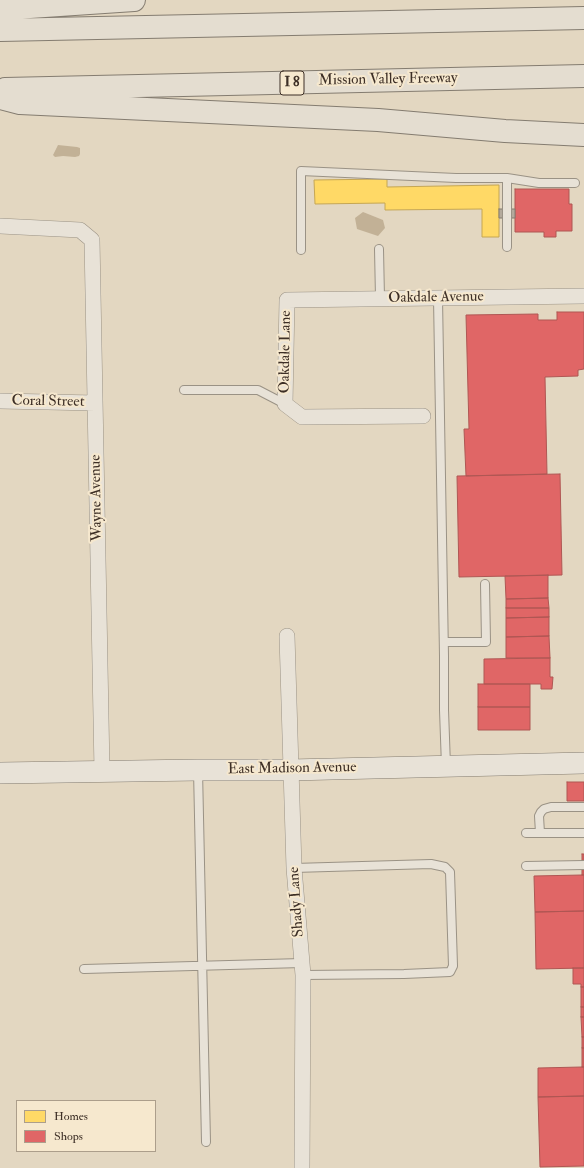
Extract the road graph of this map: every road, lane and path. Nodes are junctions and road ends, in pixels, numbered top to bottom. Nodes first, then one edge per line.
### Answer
1 (134, 0) edge
2 (0, 9) edge
3 (584, 18) edge
4 (0, 30) edge
5 (584, 76) edge
6 (0, 90) edge
7 (0, 98) edge
8 (584, 135) edge
9 (507, 178) junction
10 (575, 183) dead end
11 (0, 226) edge
12 (507, 247) dead end
13 (379, 249) dead end
14 (301, 250) dead end
15 (584, 296) edge
16 (380, 298) junction
17 (438, 298) junction
18 (287, 300) joint
19 (184, 390) dead end
20 (0, 401) edge
21 (95, 403) junction
22 (285, 404) junction
23 (423, 416) dead end
24 (485, 584) dead end
25 (287, 636) dead end
26 (444, 642) junction
27 (584, 763) edge
28 (446, 766) junction
29 (198, 770) junction
30 (290, 770) junction
31 (102, 771) junction
32 (0, 773) edge
33 (584, 807) edge
34 (526, 833) dead end
35 (540, 833) junction
36 (584, 833) edge
37 (584, 865) edge
38 (526, 866) dead end
39 (294, 868) junction
40 (201, 966) junction
41 (84, 969) dead end
42 (302, 969) junction
43 (206, 1142) dead end
44 (302, 1168) edge

1 - 2 highway
3 - 4 highway
5 - 6 highway, Mission Valley Freeway / I 8
7 - 8 highway
9 - 10 lane
9 - 12 lane
9 - 14 lane
11 - 21 street, Wayne Avenue
13 - 16 lane
15 - 17 street, Oakdale Avenue
16 - 17 street, Oakdale Avenue
16 - 18 street, Oakdale Avenue
17 - 26 lane
18 - 22 street, Oakdale Lane
19 - 22 lane
20 - 21 street, Coral Street
21 - 31 street, Wayne Avenue
22 - 23 street
24 - 26 lane
25 - 30 street, Shady Lane
26 - 28 lane
27 - 28 street, East Madison Avenue
28 - 30 street, East Madison Avenue
29 - 30 street, East Madison Avenue
29 - 31 street, East Madison Avenue
29 - 40 lane
30 - 39 street, Shady Lane
31 - 32 street, East Madison Avenue
33 - 35 lane
34 - 35 lane
35 - 36 lane
37 - 38 lane
39 - 42 street, Shady Lane
39 - 42 lane
40 - 41 lane
40 - 42 lane
40 - 43 lane
42 - 44 street, Shady Lane

